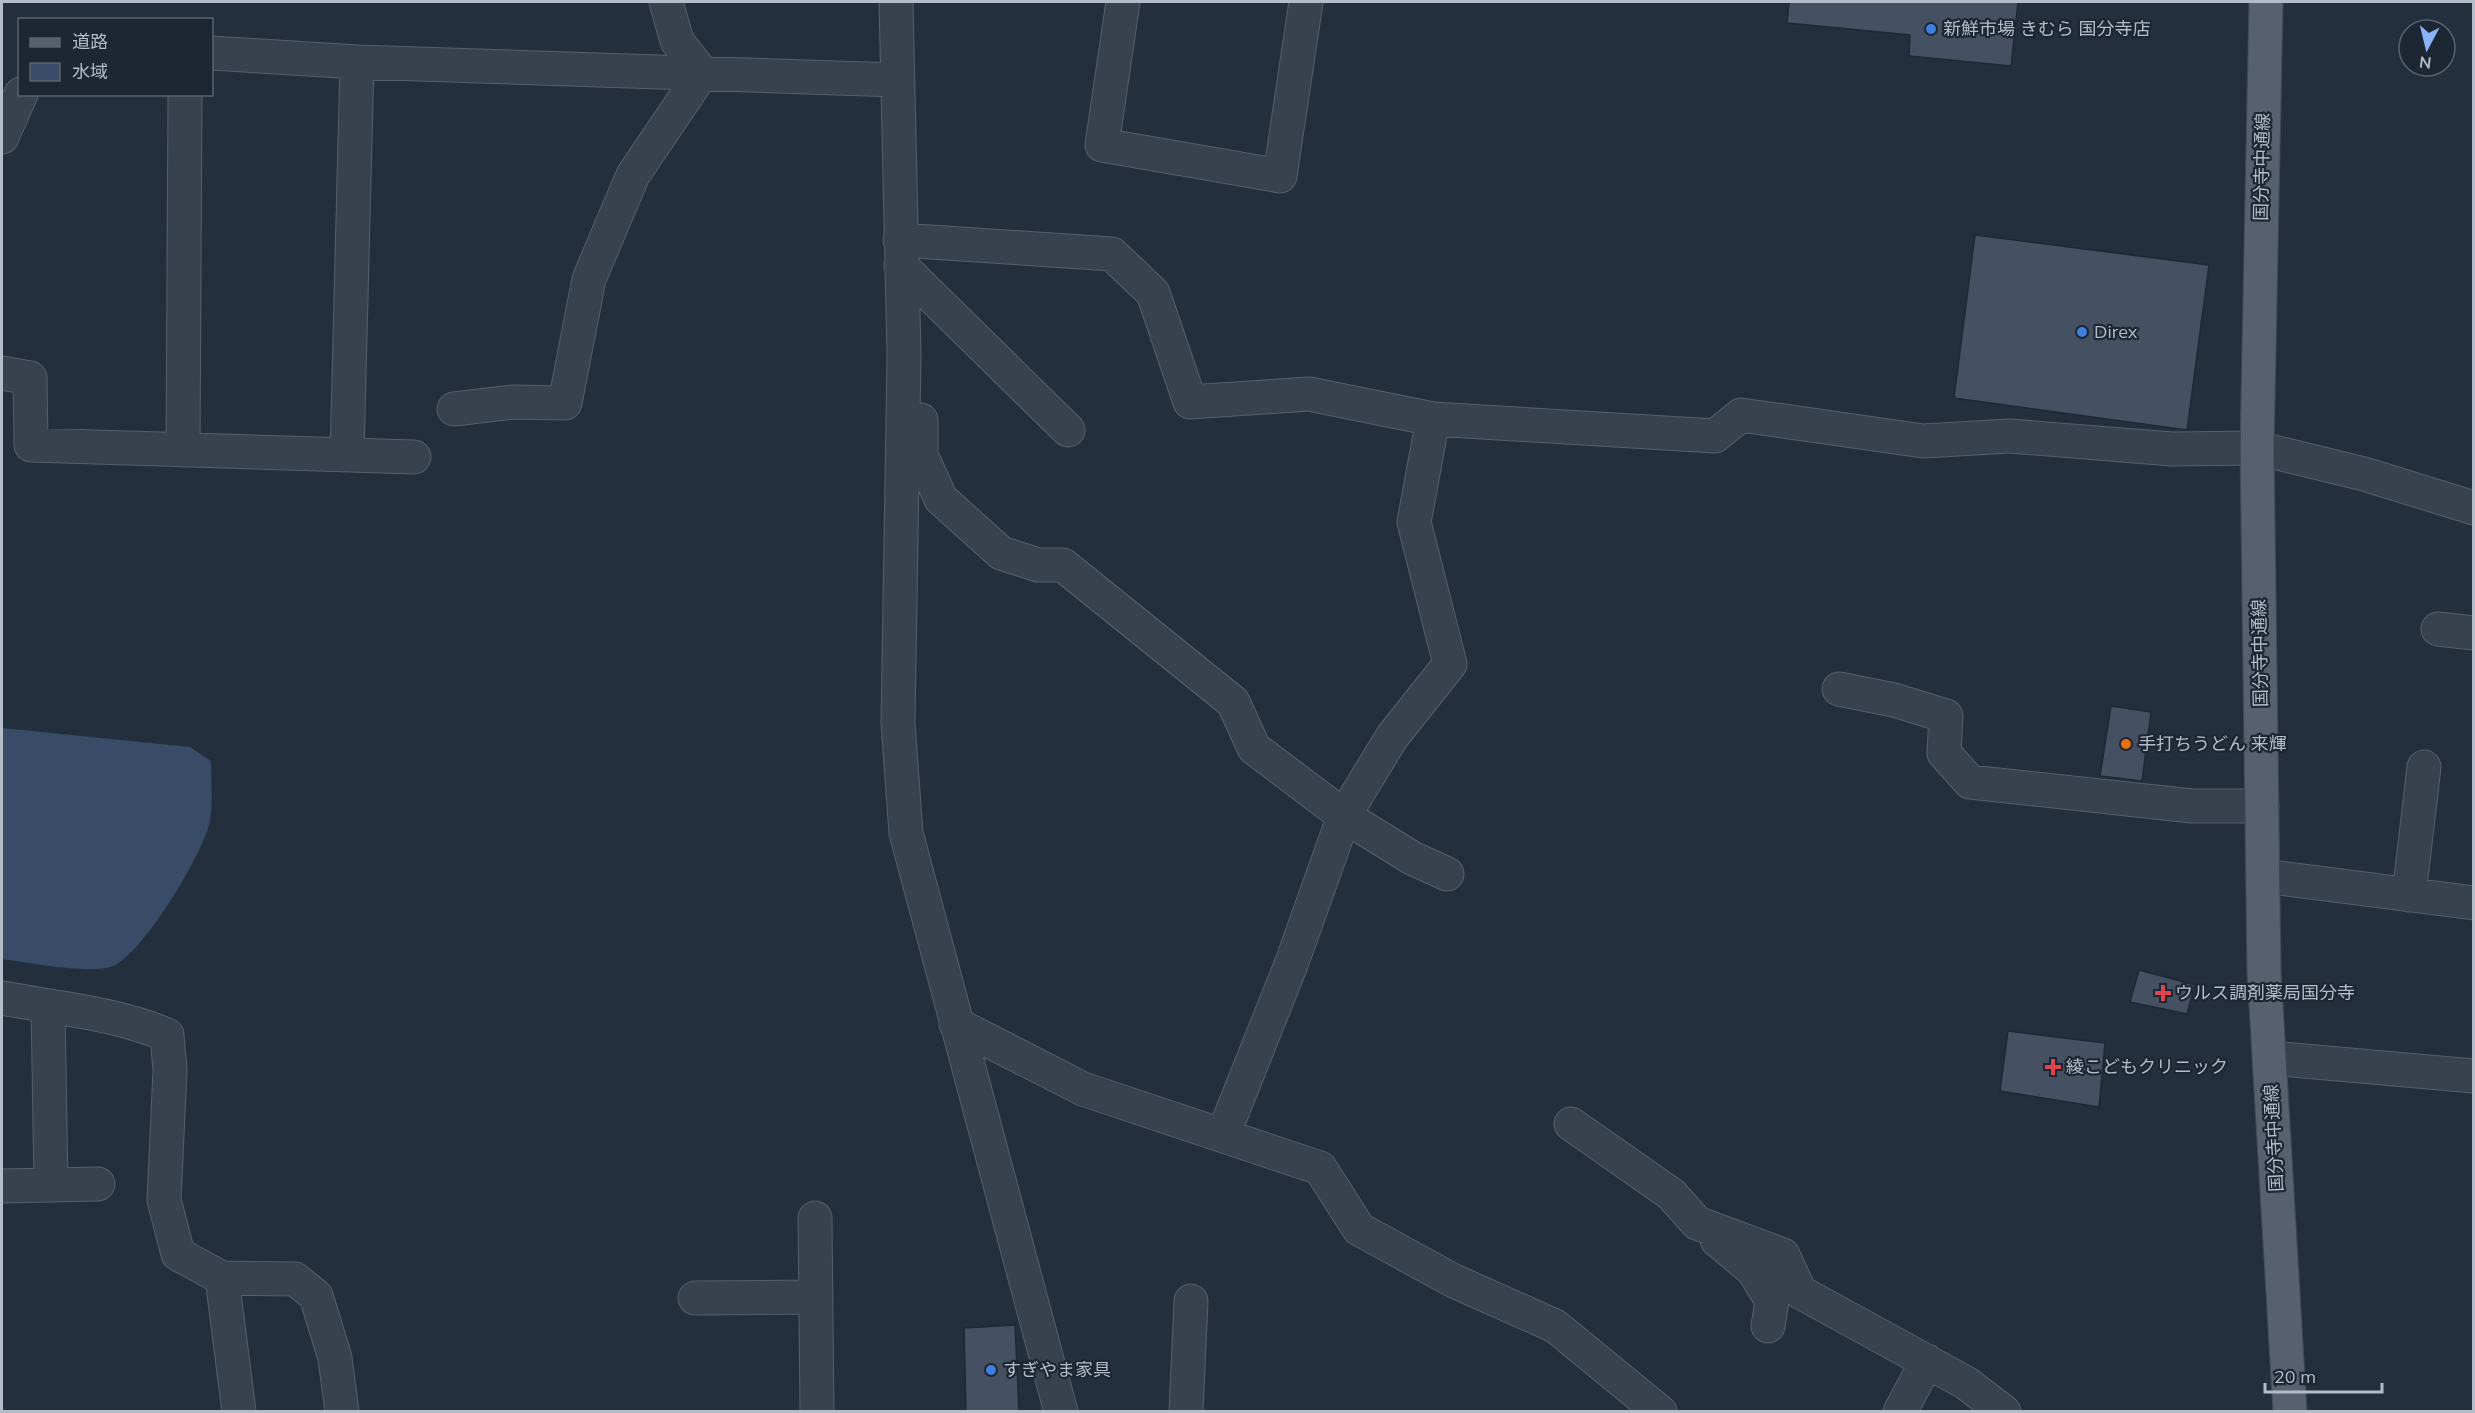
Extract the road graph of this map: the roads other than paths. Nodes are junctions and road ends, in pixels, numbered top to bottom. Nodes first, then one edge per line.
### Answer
1 (666, 2) edge
2 (897, 2) edge
3 (1123, 2) edge
4 (1306, 2) edge
5 (2266, 2) edge
6 (213, 52) edge
7 (357, 62) junction
8 (702, 73) junction
9 (897, 80) junction
10 (20, 96) edge
11 (185, 96) edge
12 (2, 137) edge
13 (901, 253) junction
14 (904, 357) junction
15 (2, 373) edge
16 (454, 409) dead end
17 (1432, 419) junction
18 (1068, 430) dead end
19 (2257, 448) junction
20 (183, 450) junction
21 (347, 455) junction
22 (414, 457) dead end
23 (2474, 508) edge
24 (2438, 628) dead end
25 (2474, 633) edge
26 (1839, 689) dead end
27 (2424, 767) dead end
28 (2262, 806) junction
29 (1344, 816) junction
30 (1447, 874) dead end
31 (2263, 876) junction
32 (2409, 895) junction
33 (2474, 903) edge
34 (2, 998) edge
35 (48, 1006) junction
36 (956, 1024) junction
37 (2270, 1058) junction
38 (2474, 1076) edge
39 (1572, 1124) dead end
40 (1223, 1135) junction
41 (51, 1184) junction
42 (98, 1184) dead end
43 (2, 1185) edge
44 (815, 1218) dead end
45 (1697, 1223) junction
46 (222, 1278) junction
47 (815, 1297) junction
48 (695, 1299) dead end
49 (1191, 1301) dead end
50 (1768, 1326) dead end
51 (1927, 1361) junction
52 (239, 1412) edge
53 (342, 1412) edge
54 (816, 1412) edge
55 (1061, 1412) edge
56 (1186, 1412) edge
57 (1660, 1412) edge
58 (1900, 1412) edge
59 (2004, 1412) edge
60 (2290, 1412) edge

1 - 8 street
2 - 9 street
3 - 4 street
5 - 19 main road, 国分寺中通線
6 - 7 street
7 - 8 street
7 - 21 street
8 - 9 street
8 - 16 street
9 - 13 street
10 - 12 street
11 - 20 street
13 - 14 street
13 - 17 street
13 - 18 street
14 - 29 street
14 - 36 street
15 - 20 street
17 - 19 street
17 - 29 street
19 - 23 street
19 - 28 main road, 国分寺中通線
20 - 21 street
21 - 22 street
24 - 25 street
26 - 28 street
27 - 32 street
28 - 31 main road, 国分寺中通線
29 - 30 street
29 - 40 street
31 - 32 street
31 - 37 main road, 国分寺中通線
32 - 33 street
34 - 35 street
35 - 41 street
35 - 46 street
36 - 40 street
36 - 55 street
37 - 38 street
37 - 60 main road, 国分寺中通線
39 - 45 street
40 - 57 street
41 - 42 street
41 - 43 street
44 - 47 street
45 - 50 street
45 - 51 street
46 - 52 street
46 - 53 street
47 - 48 street
47 - 54 street
49 - 56 street
51 - 58 street
51 - 59 street

